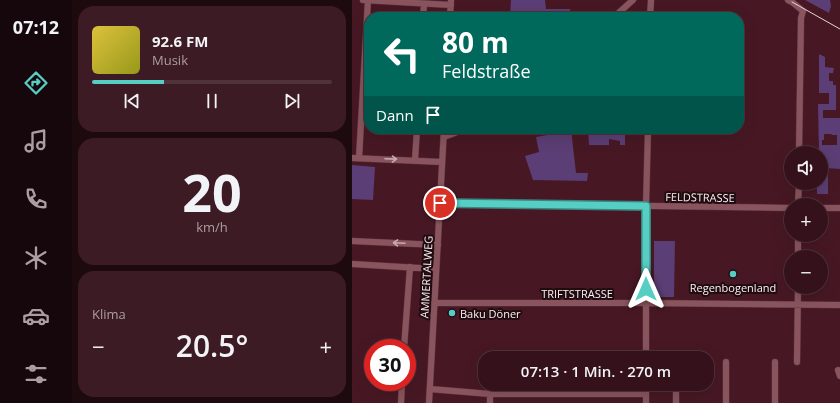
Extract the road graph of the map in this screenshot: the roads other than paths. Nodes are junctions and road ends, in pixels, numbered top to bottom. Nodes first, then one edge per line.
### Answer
1 (363, 0) edge
2 (368, 0) edge
3 (633, 0) edge
4 (651, 0) edge
5 (790, 1) edge
6 (451, 3) edge
7 (424, 4) junction
8 (367, 12) edge
9 (423, 12) edge
10 (620, 12) edge
11 (650, 12) edge
12 (364, 49) edge
13 (417, 134) edge
14 (452, 134) edge
15 (648, 134) edge
16 (444, 137) joint
17 (799, 146) edge
18 (355, 158) edge
19 (415, 160) junction
20 (442, 162) junction
21 (440, 203) junction
22 (646, 206) junction
23 (784, 208) edge
24 (828, 208) edge
25 (840, 208) edge
26 (352, 241) edge
27 (438, 246) junction
28 (352, 264) edge
29 (410, 267) junction
30 (436, 269) junction
31 (798, 294) edge
32 (434, 303) junction
33 (646, 303) junction
34 (797, 304) junction
35 (840, 304) edge
36 (405, 339) edge
37 (646, 351) edge
38 (726, 362) dead end
39 (775, 362) dead end
40 (797, 362) dead end
41 (430, 389) junction
42 (402, 391) edge
43 (676, 391) edge
44 (490, 394) junction
45 (646, 394) joint
46 (401, 403) edge
47 (429, 403) edge
48 (490, 403) edge
49 (646, 403) edge
50 (676, 403) edge
51 (726, 403) edge
52 (775, 403) edge

1 - 2 street
2 - 7 street
2 - 8 street
3 - 10 street
4 - 11 street
5 - 17 street
6 - 7 street
7 - 9 street
12 - 18 street
13 - 19 street
14 - 16 street
15 - 22 street
16 - 20 street, AMMERTALWEG
18 -> 19 street
19 - 20 street
20 - 21 street, AMMERTALWEG
21 - 22 street, FELDSTRASSE
21 - 27 street, AMMERTALWEG
22 - 23 street, FELDSTRASSE
22 - 33 street
24 - 25 street
27 -> 26 street
27 - 30 street, AMMERTALWEG
28 - 29 street
29 - 30 street
29 - 36 street
30 - 32 street, AMMERTALWEG
31 - 34 street
32 - 33 street, TRIFTSTRASSE
32 - 41 street, AMMERTALWEG
33 - 34 street, TRIFTSTRASSE
33 - 37 street
34 - 35 street, TRIFTSTRASSE
34 - 40 street
38 - 51 street
39 - 52 street
41 - 44 street
41 - 47 street, AMMERTALWEG
42 - 46 street
43 - 50 street
44 - 45 street
44 - 48 street
45 - 49 street

